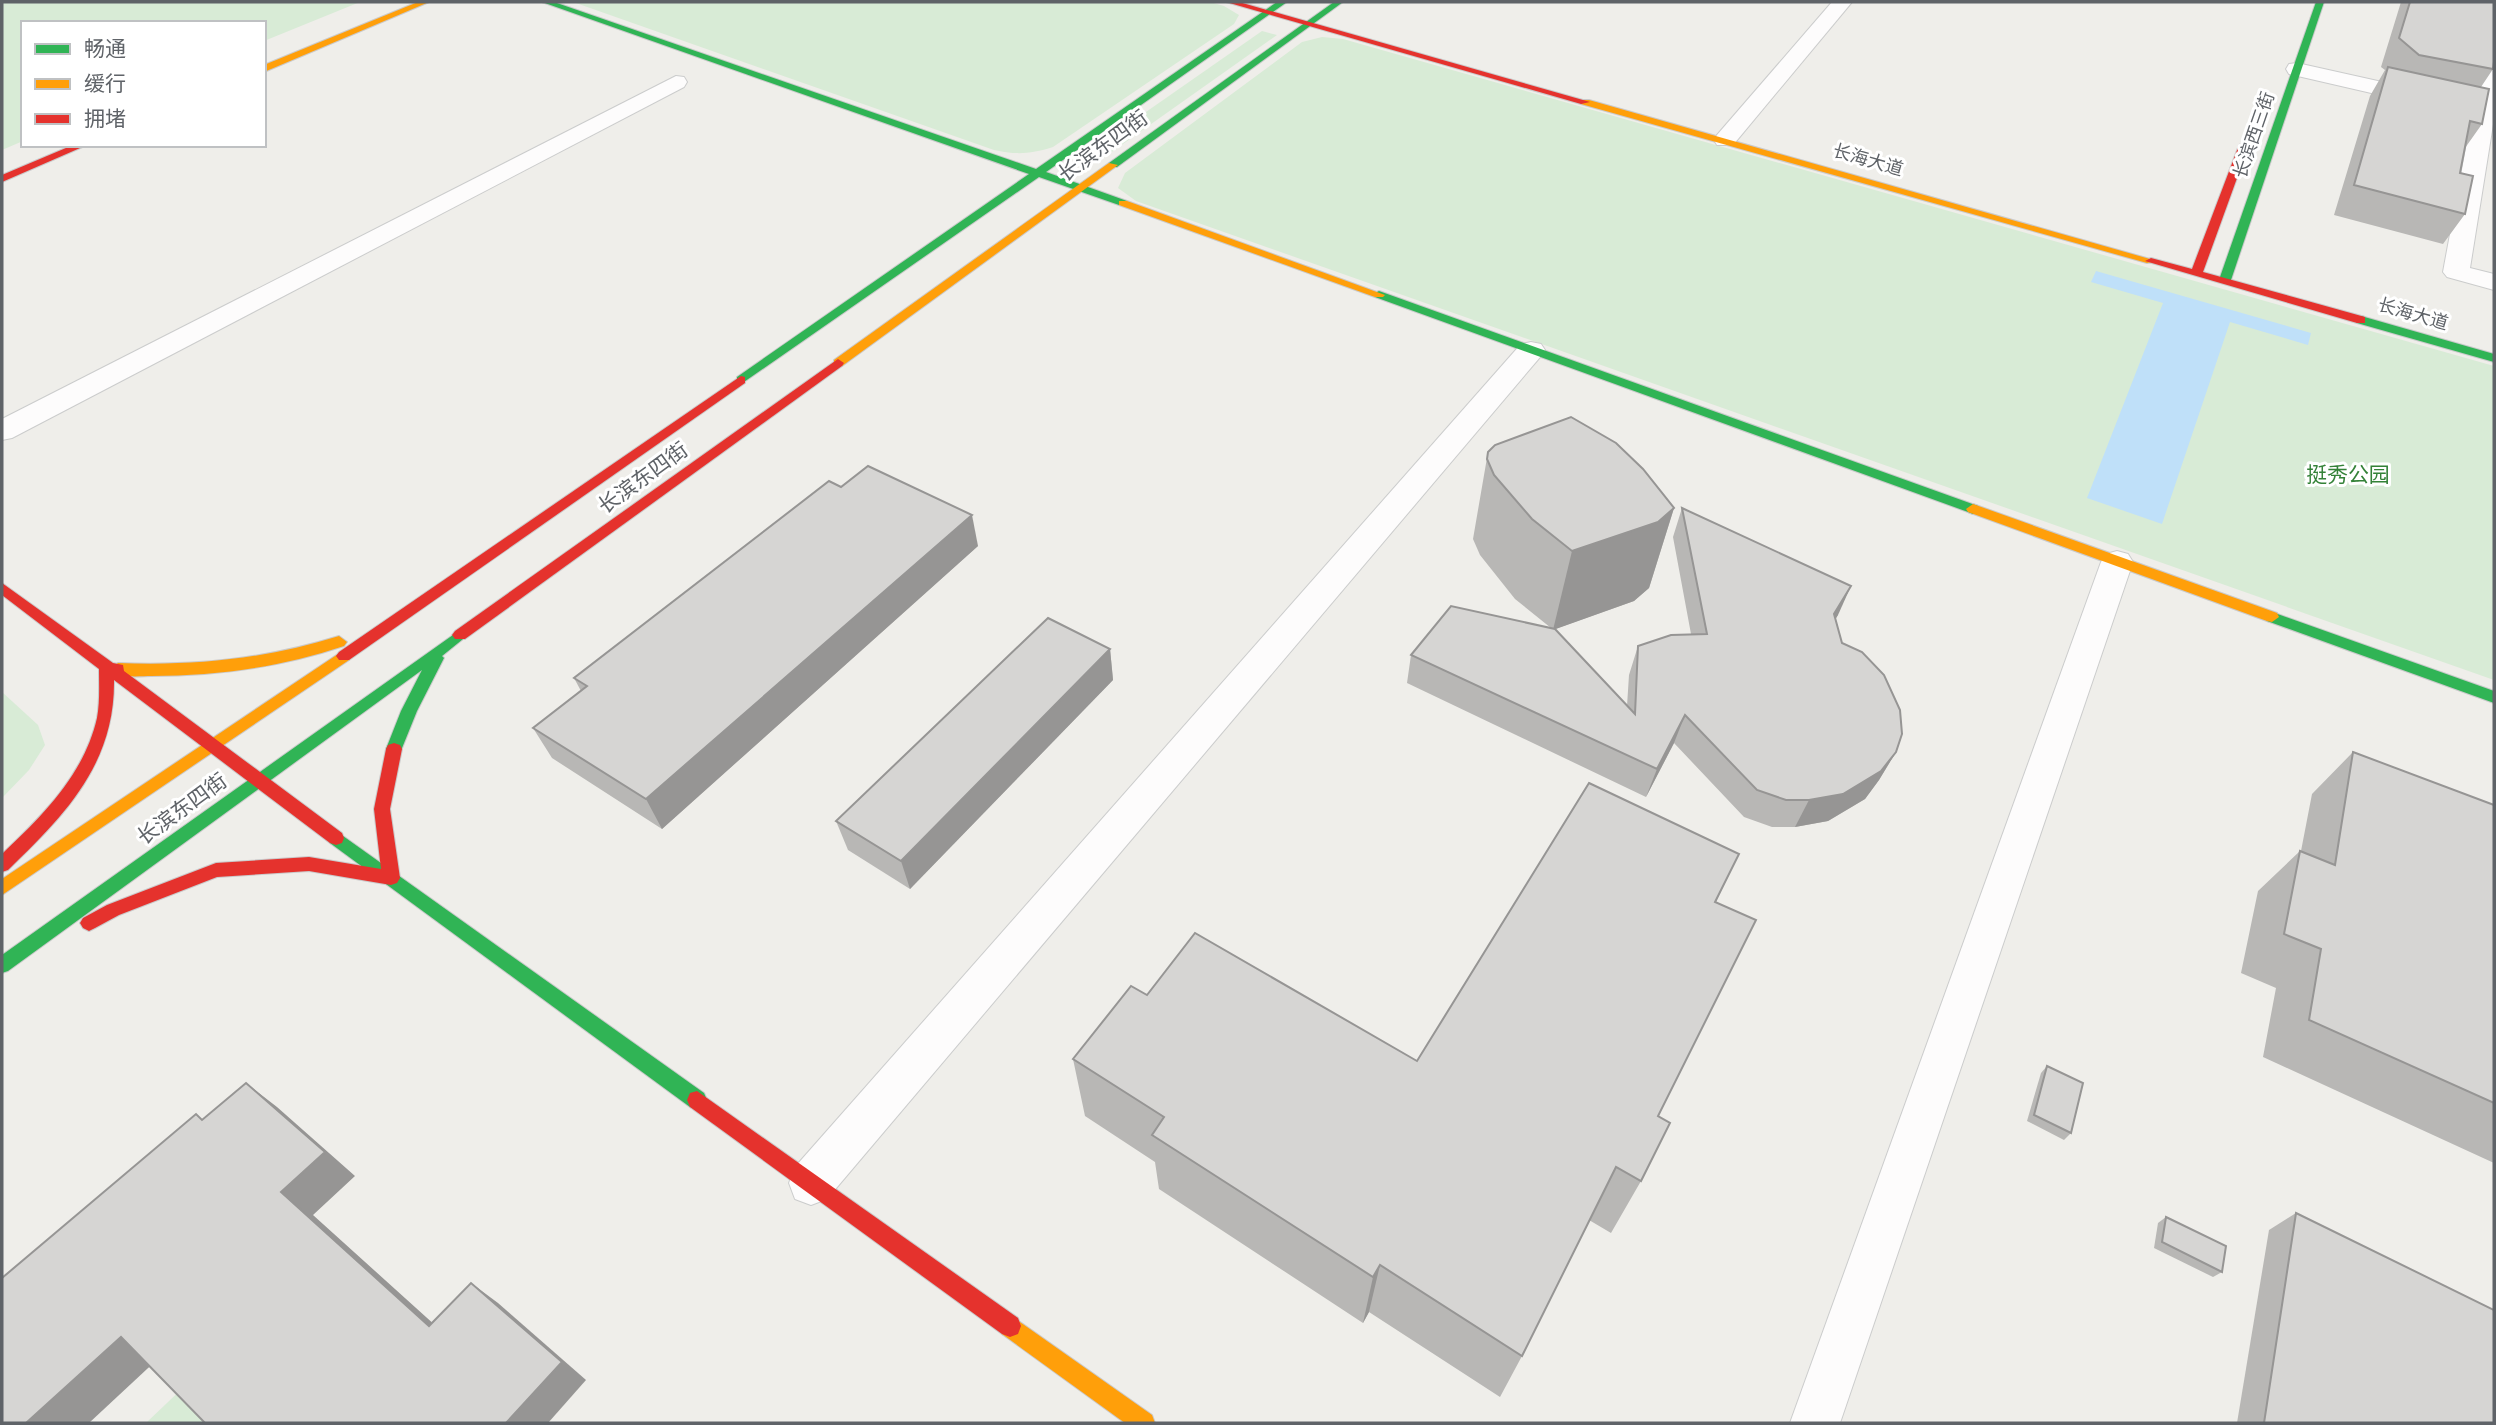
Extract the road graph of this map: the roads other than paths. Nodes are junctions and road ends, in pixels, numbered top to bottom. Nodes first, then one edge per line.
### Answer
1 (399, 2) edge
2 (425, 2) edge
3 (546, 2) edge
4 (1230, 2) edge
5 (1283, 2) edge
6 (1339, 2) edge
7 (1842, 2) edge
8 (2320, 2) edge
9 (1268, 13) junction
10 (1308, 24) junction
11 (2494, 56) edge
12 (266, 57) edge
13 (266, 68) edge
14 (2297, 69) junction
15 (676, 82) dead end
16 (2484, 112) junction
17 (2249, 130) dead end
18 (1726, 140) junction
19 (49, 147) edge
20 (77, 147) edge
21 (2, 167) edge
22 (1037, 172) junction
23 (2, 180) edge
24 (1081, 188) junction
25 (2197, 272) junction
26 (2225, 280) junction
27 (2494, 282) edge
28 (1531, 350) junction
29 (2494, 358) edge
30 (2, 431) edge
31 (2117, 562) junction
32 (2, 587) edge
33 (403, 616) junction
34 (442, 648) junction
35 (107, 668) junction
36 (2494, 697) edge
37 (209, 746) junction
38 (256, 781) junction
39 (2, 865) edge
40 (391, 878) junction
41 (2, 888) edge
42 (2, 965) edge
43 (2, 972) edge
44 (811, 1183) junction
45 (1144, 1423) edge
46 (1815, 1423) edge

1 - 12 street
2 - 13 street
3 - 22 street
4 - 9 street, 长海大道
5 - 9 street, 长滨东四街
6 - 10 street, 长滨东四街
7 - 18 street
8 - 14 street, 长滨西三街
9 - 10 street, 长海大道
9 - 22 street, 长滨东四街
10 - 18 street, 长海大道
10 - 24 street, 长滨东四街
11 - 16 street
14 - 16 street
14 - 26 street, 长滨西三街
15 - 30 street
16 - 27 street
17 - 25 street, 长滨西三街
18 - 25 street, 长海大道
19 - 21 street
20 - 23 street
22 - 24 street
22 - 33 street, 长滨东四街
24 - 28 street
24 - 34 street, 长滨东四街
25 - 26 street, 长海大道
26 - 29 street, 长海大道
28 - 31 street
28 - 44 street
31 - 36 street
31 - 46 street
32 - 35 street
33 - 35 street
33 - 37 street, 长滨东四街
34 - 38 street, 长滨东四街
34 - 40 street
35 - 37 street
35 - 39 street
37 - 38 street
37 - 41 street, 长滨东四街
38 - 40 street
38 - 42 street, 长滨东四街
40 - 43 street
40 - 44 street
44 - 45 street

